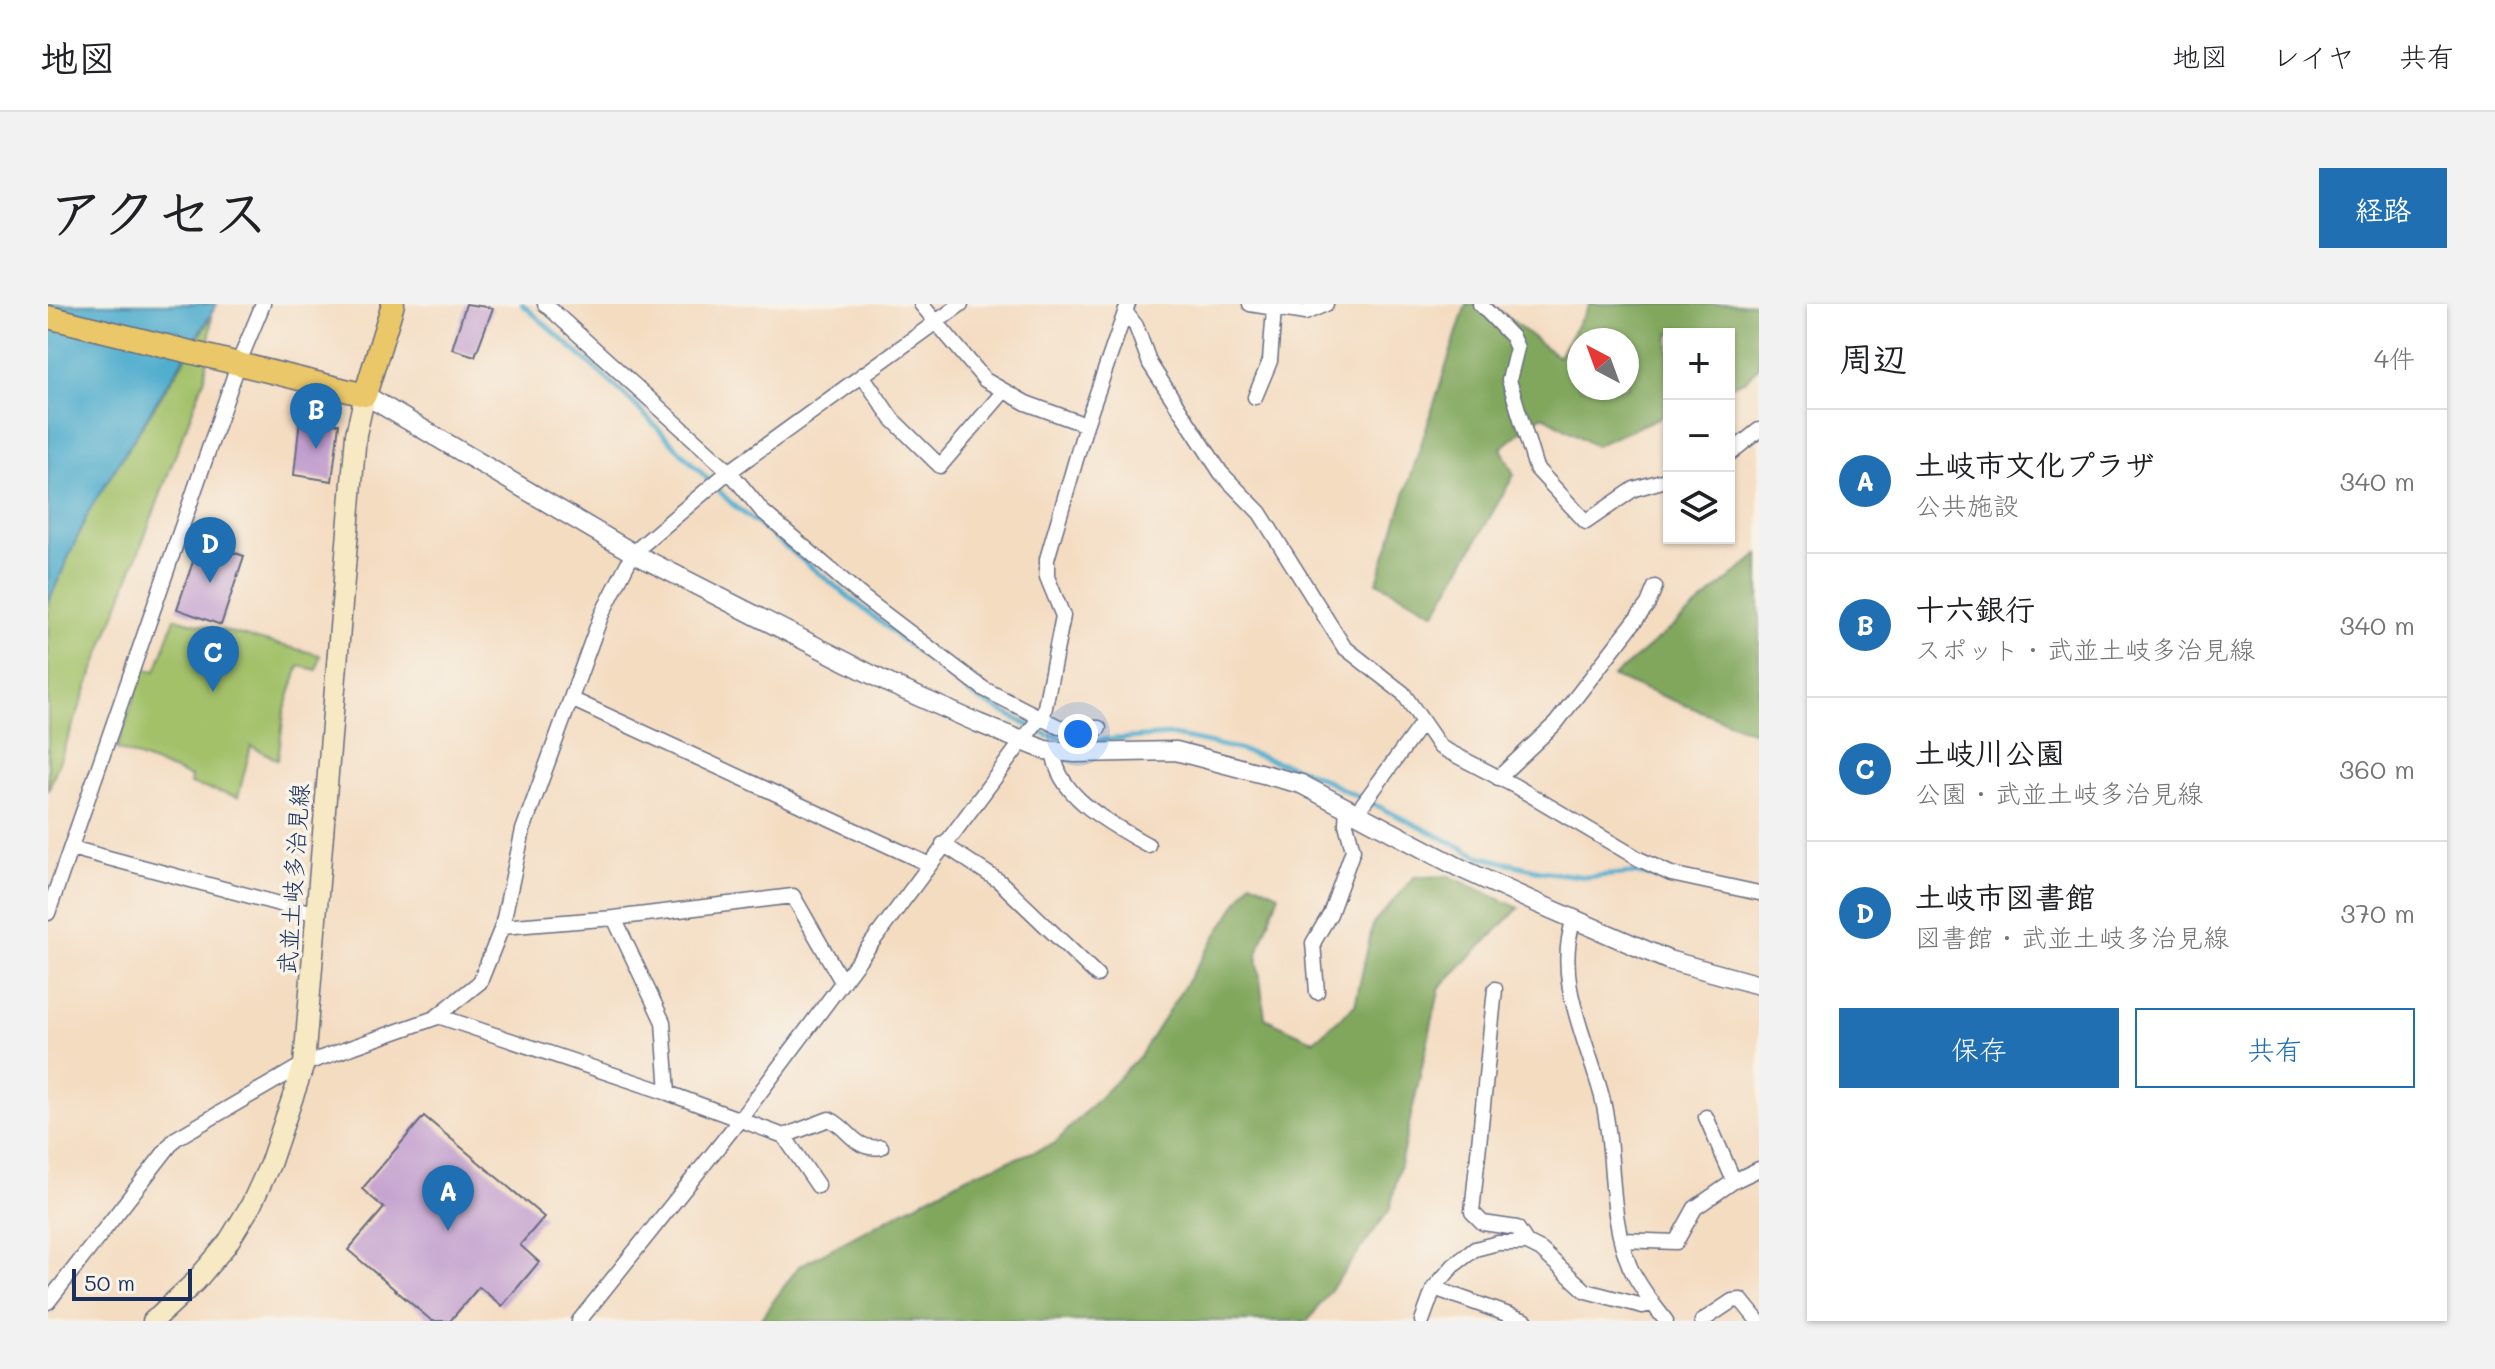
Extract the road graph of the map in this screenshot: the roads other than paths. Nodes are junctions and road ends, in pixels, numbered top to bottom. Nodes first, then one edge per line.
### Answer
1 (263, 304) edge
2 (393, 304) edge
3 (545, 304) edge
4 (921, 304) edge
5 (961, 304) edge
6 (1250, 304) edge
7 (1326, 304) edge
8 (1480, 304) edge
9 (1128, 309) edge
10 (1274, 309) junction
11 (48, 317) edge
12 (934, 321) junction
13 (228, 360) junction
14 (862, 375) junction
15 (1004, 391) junction
16 (365, 395) junction
17 (1255, 397) dead end
18 (1086, 425) junction
19 (1759, 430) edge
20 (1735, 449) edge
21 (726, 475) junction
22 (1663, 481) edge
23 (633, 553) junction
24 (1655, 587) dead end
25 (571, 699) junction
26 (1422, 723) junction
27 (1032, 728) junction
28 (1099, 728) dead end
29 (1054, 751) junction
30 (1498, 778) junction
31 (1355, 808) junction
32 (943, 844) junction
33 (1148, 845) dead end
34 (71, 848) junction
35 (928, 864) junction
36 (1759, 893) edge
37 (48, 913) edge
38 (317, 914) junction
39 (614, 918) junction
40 (1574, 919) junction
41 (502, 927) junction
42 (1097, 975) dead end
43 (841, 980) junction
44 (1759, 985) edge
45 (1495, 989) dead end
46 (1317, 992) dead end
47 (438, 1016) junction
48 (304, 1064) junction
49 (668, 1093) junction
50 (1706, 1117) dead end
51 (738, 1122) junction
52 (784, 1136) junction
53 (881, 1147) dead end
54 (1759, 1169) edge
55 (1734, 1181) junction
56 (818, 1186) dead end
57 (1621, 1240) junction
58 (1527, 1243) junction
59 (53, 1286) edge
60 (1434, 1288) junction
61 (48, 1302) edge
62 (1653, 1304) junction
63 (153, 1321) edge
64 (579, 1321) edge
65 (1422, 1321) edge
66 (1526, 1321) edge
67 (1666, 1321) edge
68 (1702, 1321) edge
69 (1758, 1321) edge

1 - 13 street
2 - 16 main road
3 - 21 street
4 - 12 street
5 - 12 street
6 - 10 street
7 - 10 street
8 - 22 street
9 - 18 street
9 - 26 street
10 - 17 street
11 - 13 main road
12 - 14 street
12 - 15 street
13 - 16 main road
13 - 34 street
14 - 15 street
14 - 21 street
15 - 18 street
16 - 23 street
16 - 38 main road, 武並土岐多治見線
18 - 27 street
19 - 20 street
21 - 23 street
21 - 27 street
23 - 25 street
23 - 27 street
24 - 30 street
25 - 35 street
25 - 41 street
26 - 30 street
26 - 31 street
27 - 28 street
27 - 29 street
27 - 32 street
29 - 31 street
29 - 33 street
30 - 36 street
31 - 40 street
31 - 46 street
32 - 35 street
32 - 42 street
34 - 37 street
34 - 38 street
35 - 43 street
38 - 48 main road, 武並土岐多治見線
39 - 41 street
39 - 43 street
39 - 49 street
40 - 44 street
40 - 57 street
41 - 47 street
43 - 51 street
45 - 58 street
47 - 48 street
47 - 49 street
48 - 59 street
48 - 63 main road, 武並土岐多治見線
49 - 51 street
50 - 55 street
51 - 52 street
51 - 64 street
52 - 53 street
52 - 56 street
54 - 55 street
55 - 57 street
57 - 62 street
58 - 60 street
58 - 62 street
59 - 61 street
60 - 65 street
60 - 66 street
62 - 67 street
68 - 69 street

